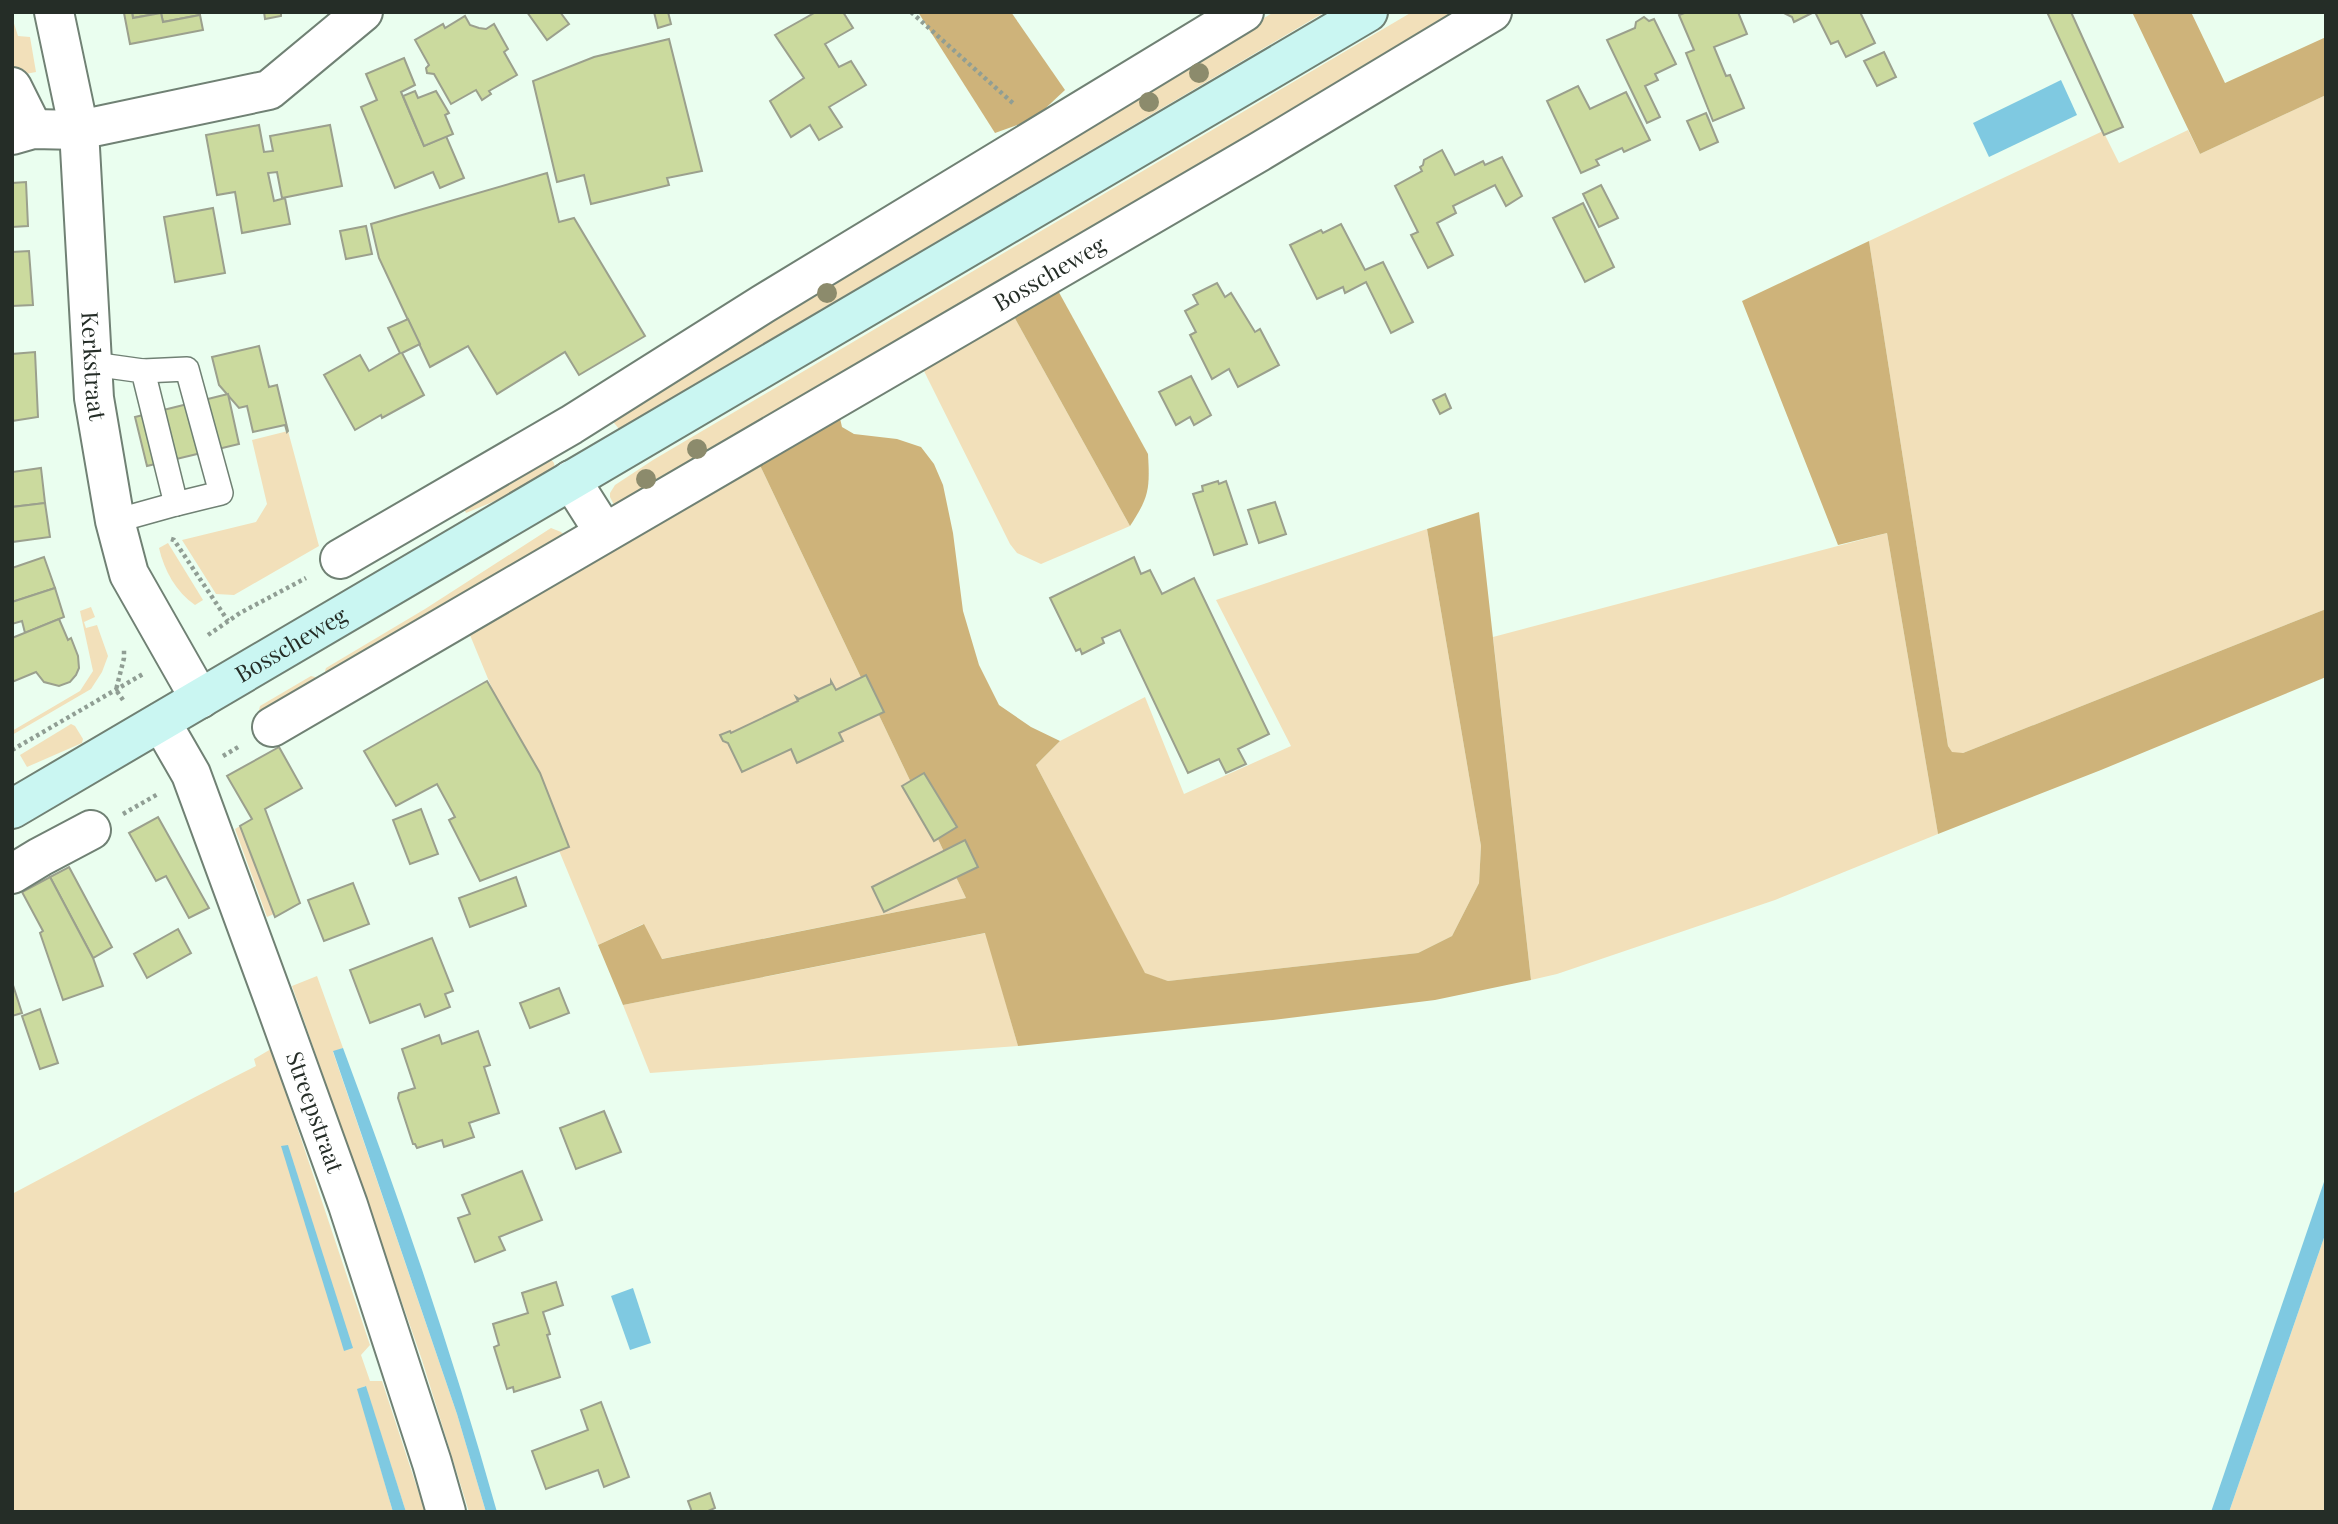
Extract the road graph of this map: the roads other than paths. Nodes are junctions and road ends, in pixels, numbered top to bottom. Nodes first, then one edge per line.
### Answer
1 (54, 12) edge
2 (363, 12) edge
3 (1244, 12) edge
4 (1368, 12) edge
5 (1492, 12) edge
6 (12, 87) edge
7 (79, 130) junction
8 (22, 132) edge
9 (93, 364) junction
10 (143, 371) junction
11 (571, 425) junction
12 (585, 472) junction
13 (176, 504) junction
14 (115, 521) junction
15 (604, 532) junction
16 (340, 559) dead end
17 (200, 699) junction
18 (161, 722) junction
19 (260, 734) road end
20 (12, 809) edge
21 (92, 831) road end
22 (12, 874) edge
23 (446, 1512) edge

1 - 7 street, Kerkstraat
2 - 7 street
3 - 11 street
4 - 12 main road, Bosscheweg
5 - 15 street, Bosscheweg
6 - 8 street
7 - 8 street
7 - 9 street, Kerkstraat
9 - 10 lane
9 - 14 street, Kerkstraat
10 - 13 lane
10 - 13 lane
11 - 12 street
11 - 16 street
12 - 15 street
12 - 17 main road, Bosscheweg
13 - 14 lane
14 - 17 street, Kerkstraat
15 - 19 street, Bosscheweg
17 - 18 main road, Bosscheweg
18 - 20 main road, Bosscheweg
18 - 23 street, Streepstraat
21 - 22 street

